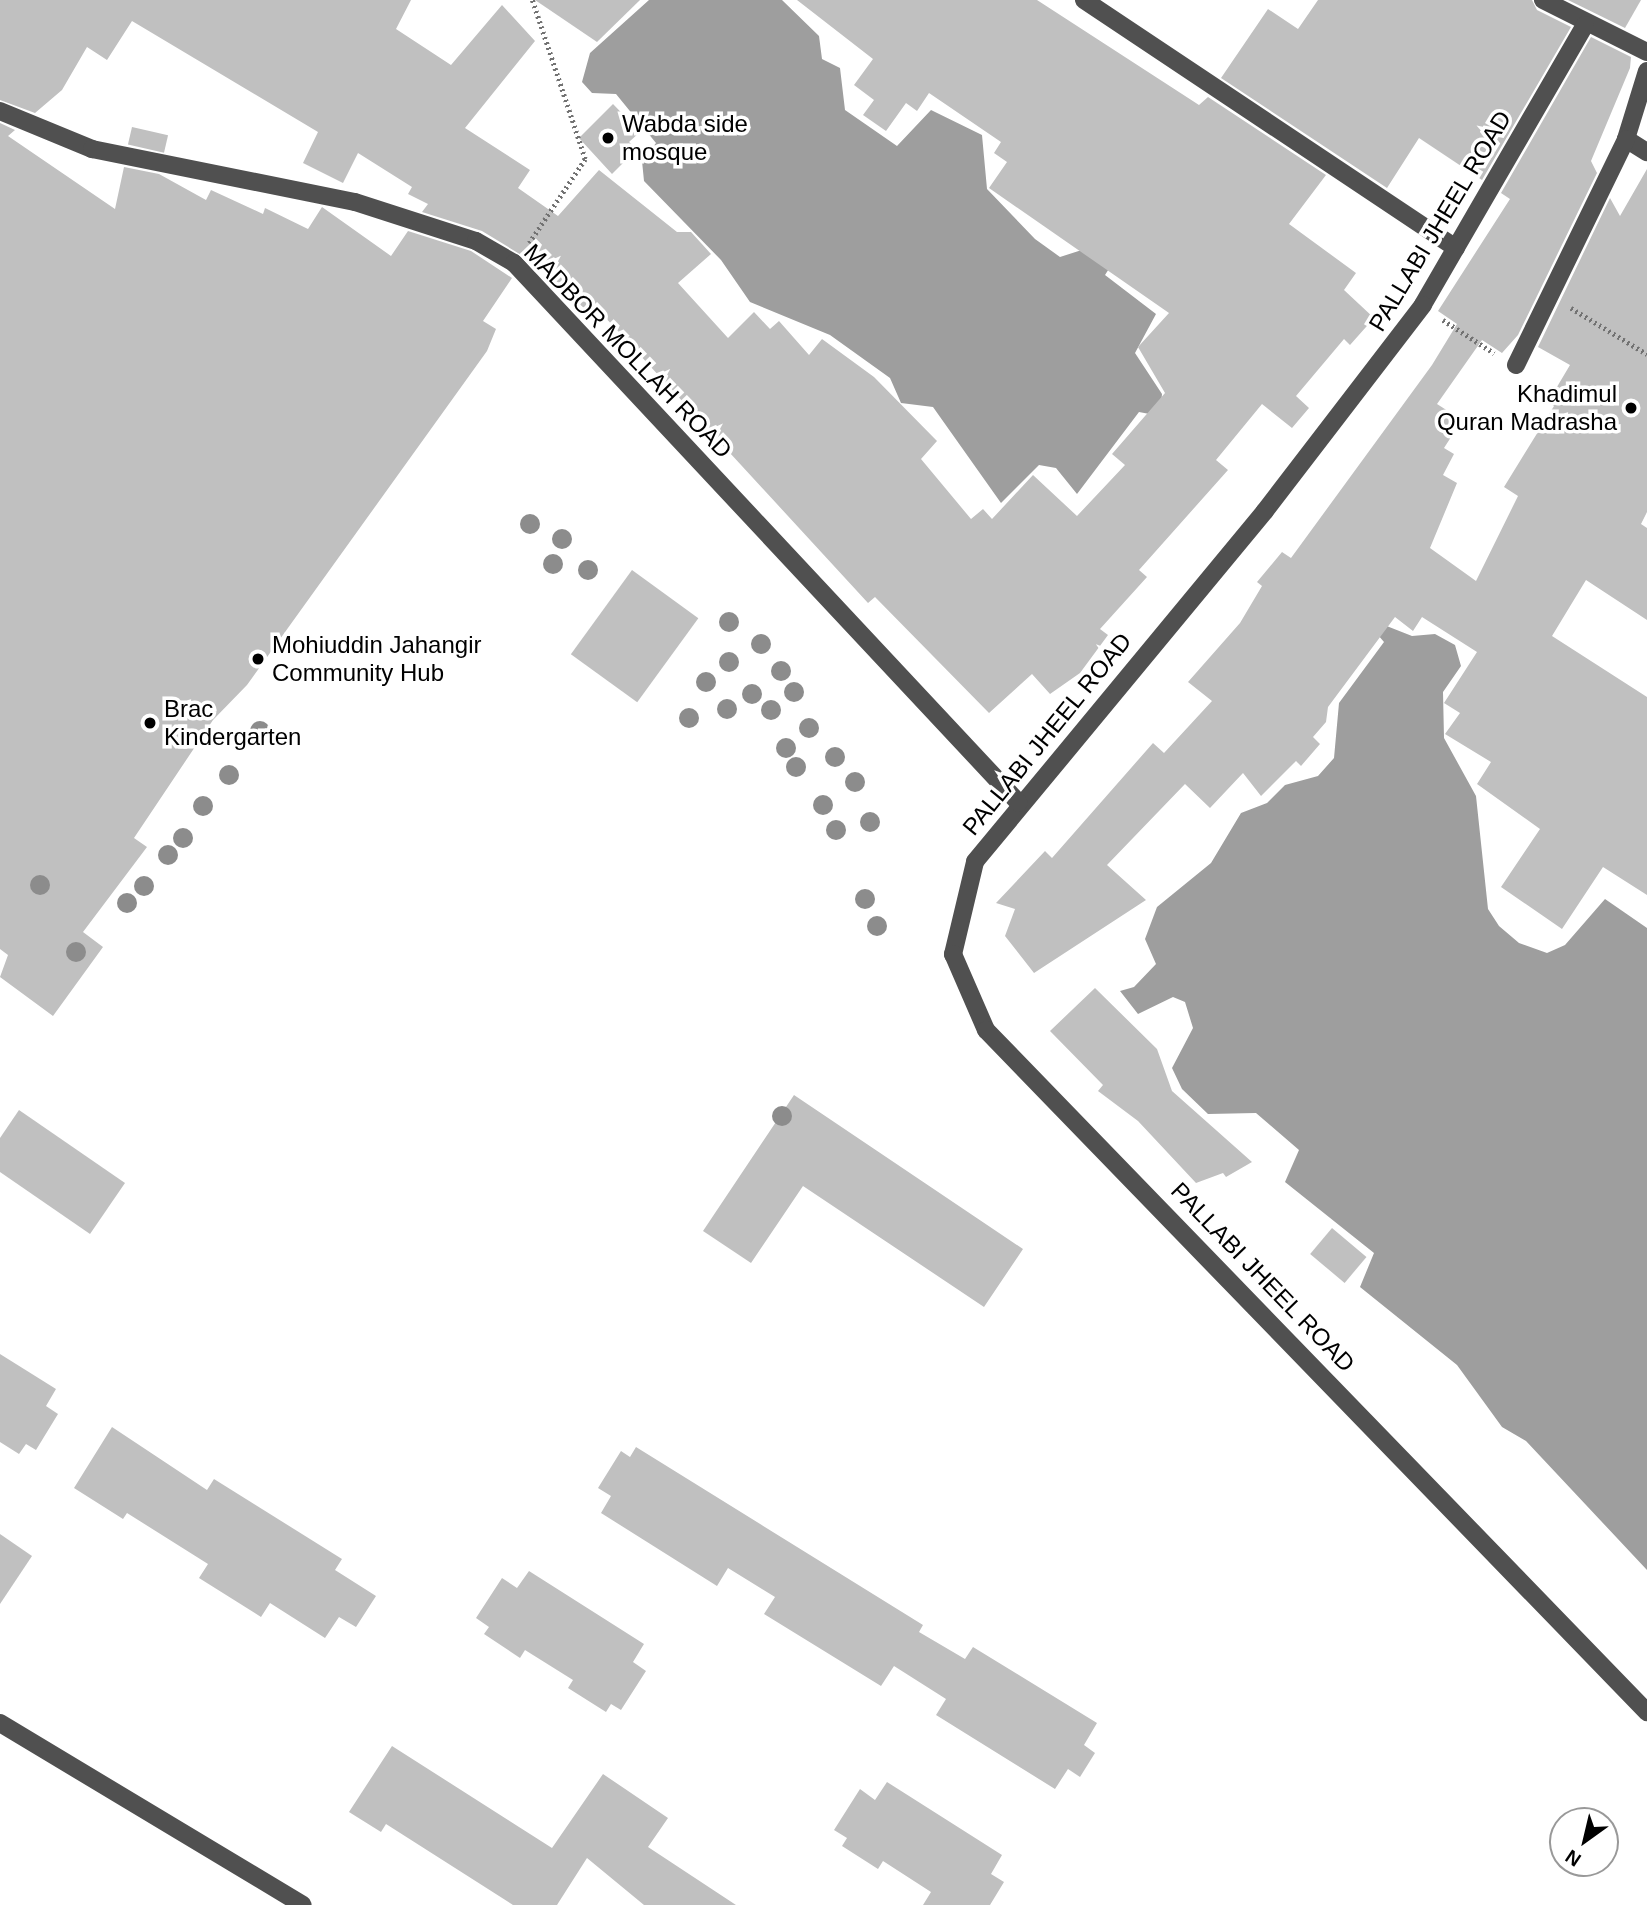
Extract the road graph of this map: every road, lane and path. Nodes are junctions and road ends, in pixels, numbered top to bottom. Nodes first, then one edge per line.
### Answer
1 (532, 0) edge
2 (1084, 0) edge
3 (1543, 0) edge
4 (1585, 25) junction
5 (1647, 52) edge
6 (1647, 71) edge
7 (0, 111) edge
8 (1626, 139) junction
9 (1647, 152) edge
10 (1456, 248) junction
11 (514, 263) junction
12 (1552, 298) junction
13 (1423, 305) junction
14 (1647, 354) edge
15 (1516, 365) joint
16 (1019, 803) junction
17 (1647, 1712) edge
18 (0, 1723) edge
19 (303, 1905) edge

1 - 11 path
2 - 10 street
3 - 4 street
4 - 5 street
4 - 10 street, PALLABI JHEEL ROAD
6 - 8 street
7 - 11 street, MADBOR MOLLAH ROAD
8 - 9 street
8 - 12 street
10 - 13 street, PALLABI JHEEL ROAD
11 - 16 street, MADBOR MOLLAH ROAD
12 - 14 path
12 - 15 street
13 - 15 path
13 - 16 street, PALLABI JHEEL ROAD
16 - 17 street, PALLABI JHEEL ROAD
18 - 19 street

